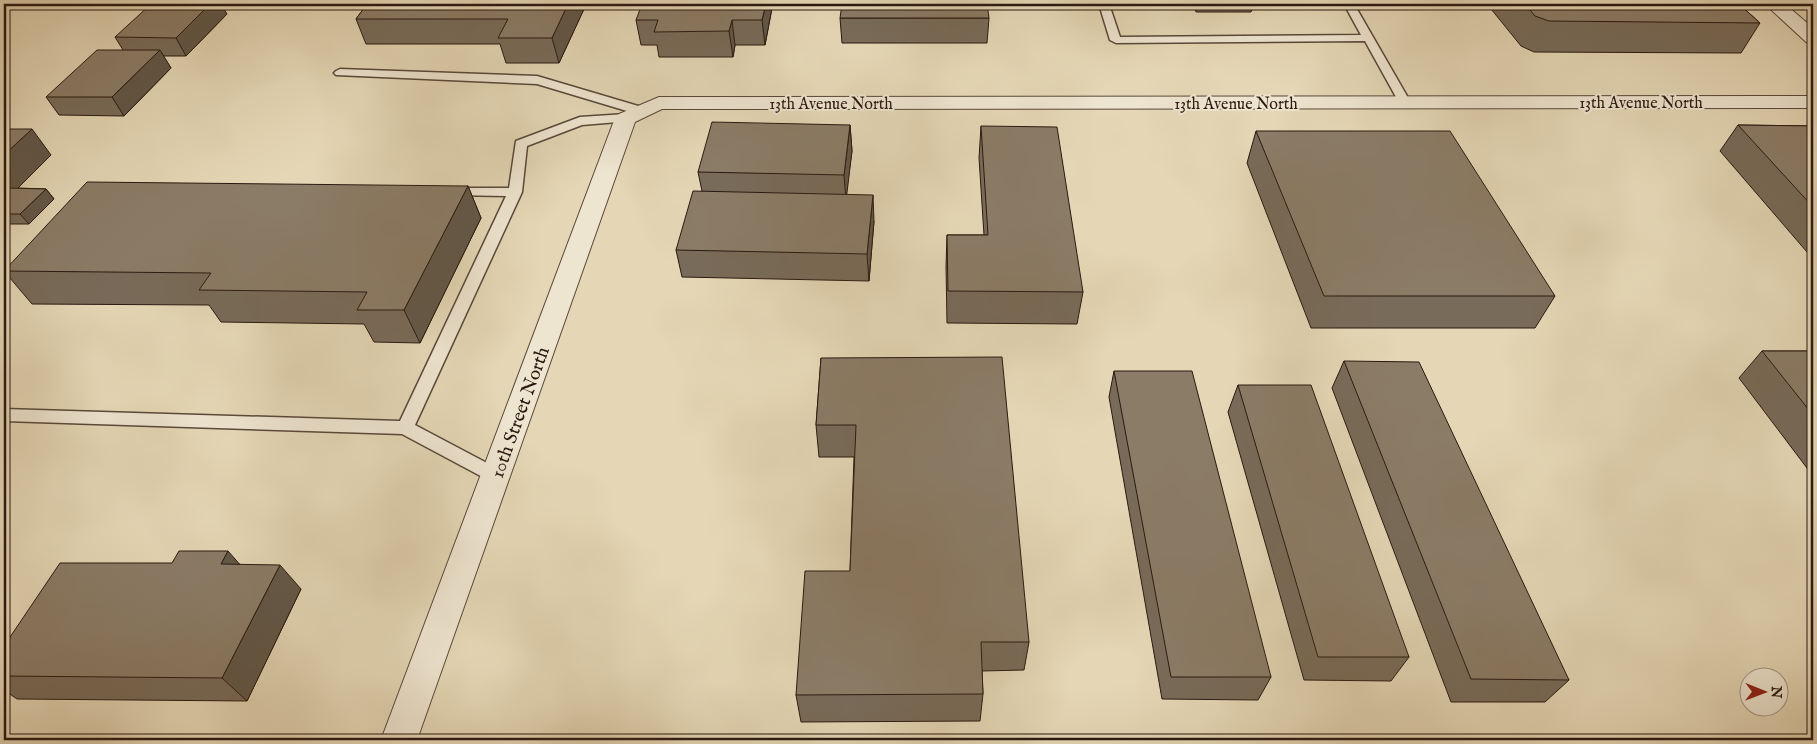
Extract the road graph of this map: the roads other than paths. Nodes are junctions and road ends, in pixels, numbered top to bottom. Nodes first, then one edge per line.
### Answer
1 (1104, 4) edge
2 (1348, 4) edge
3 (1774, 4) edge
4 (1368, 38) junction
5 (1813, 38) edge
6 (340, 73) dead end
7 (1813, 102) edge
8 (1405, 103) junction
9 (642, 111) junction
10 (437, 191) edge
11 (515, 192) junction
12 (4, 415) edge
13 (405, 428) junction
14 (496, 476) junction
15 (399, 740) edge

1 - 4 lane
2 - 4 lane
3 - 5 street
4 - 8 lane
6 - 9 lane
7 - 8 street, 13th Avenue North
8 - 9 street, 13th Avenue North
9 - 11 lane
9 - 14 street, 10th Street North
10 - 11 lane
11 - 13 lane
12 - 13 lane
13 - 14 lane
14 - 15 street, 10th Street North

